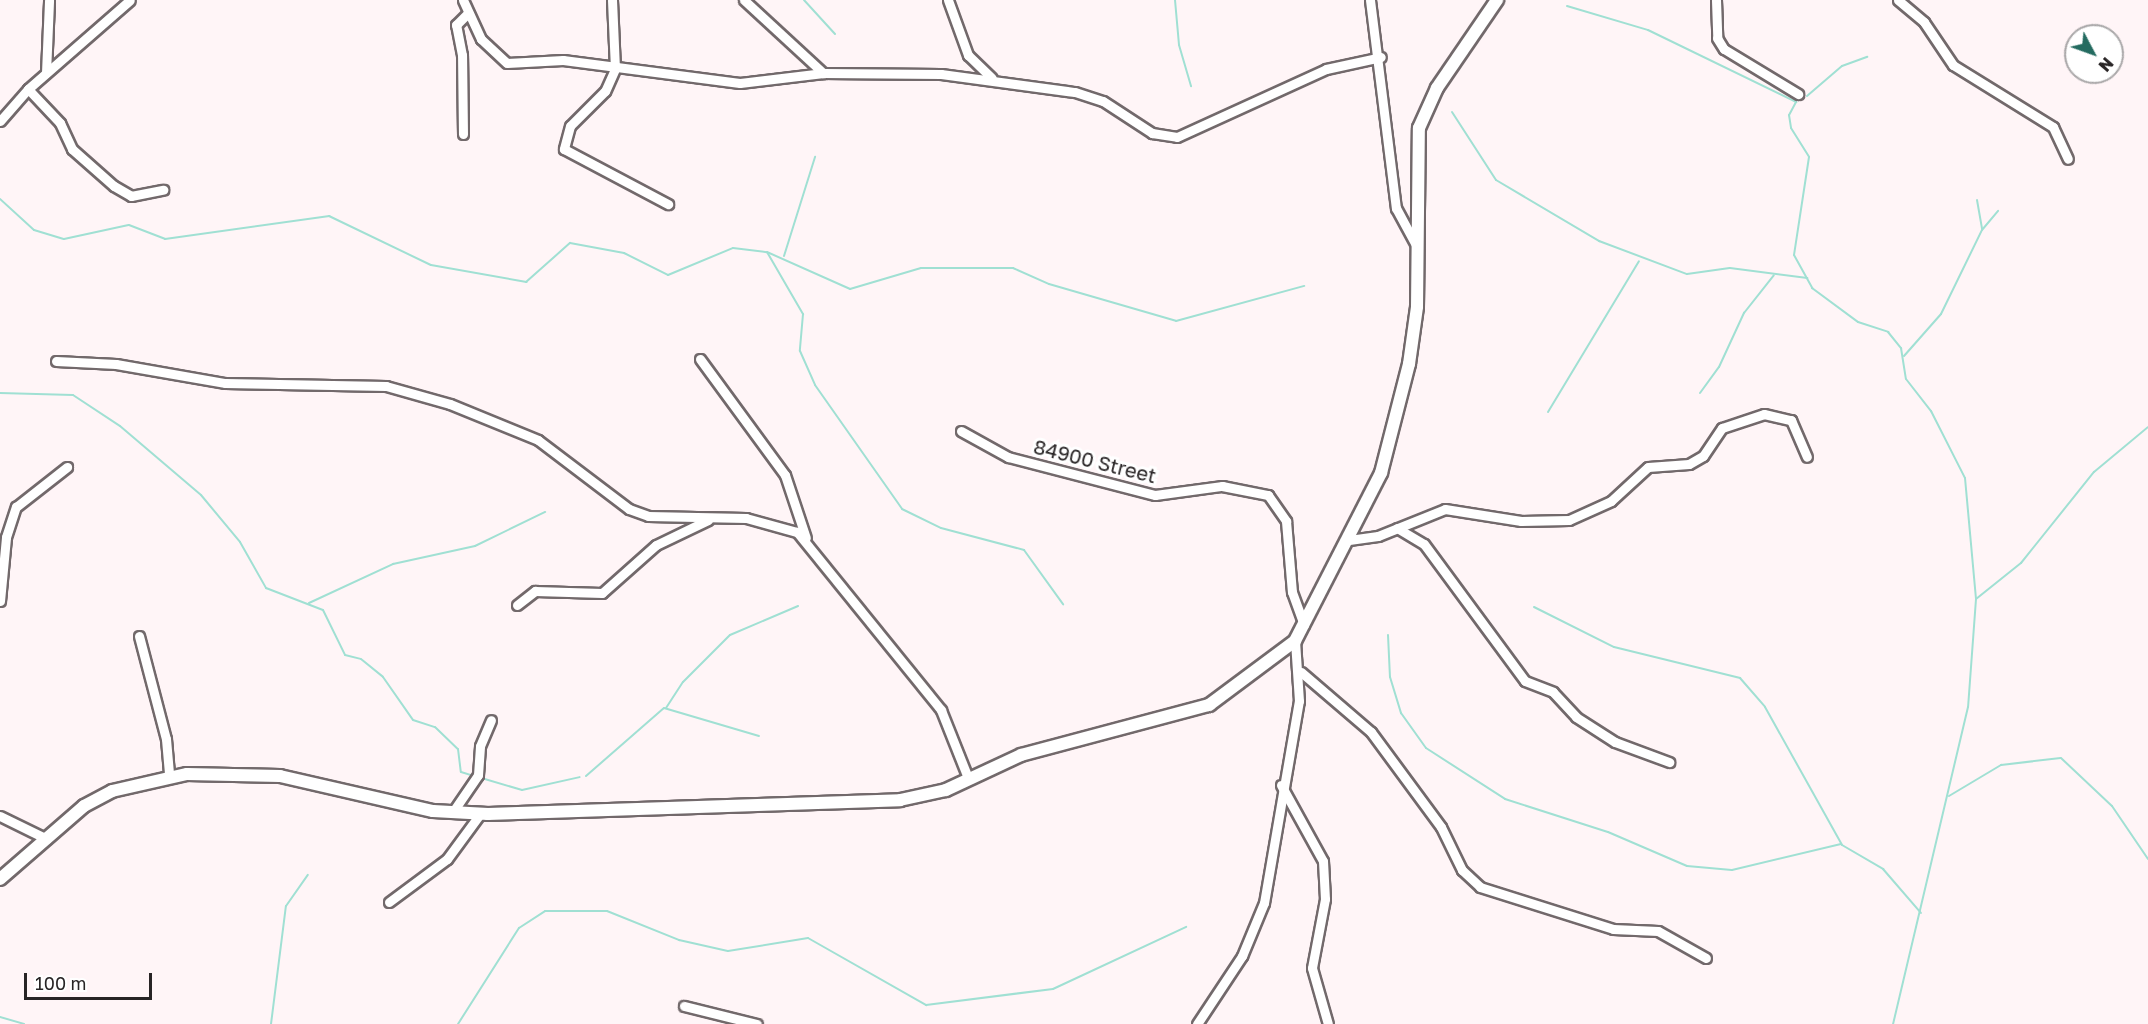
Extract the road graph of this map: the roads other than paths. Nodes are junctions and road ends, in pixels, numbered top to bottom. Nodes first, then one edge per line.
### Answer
1 (50, 0) edge
2 (130, 0) edge
3 (462, 0) edge
4 (612, 0) edge
5 (744, 0) edge
6 (948, 0) edge
7 (1370, 0) edge
8 (1497, 0) edge
9 (1716, 0) edge
10 (1898, 0) edge
11 (468, 13) junction
12 (1381, 57) junction
13 (615, 69) junction
14 (46, 73) junction
15 (823, 73) junction
16 (997, 81) junction
17 (28, 89) junction
18 (1798, 94) dead end
19 (0, 121) edge
20 (463, 134) dead end
21 (2068, 159) dead end
22 (163, 190) dead end
23 (668, 204) dead end
24 (1418, 248) junction
25 (700, 359) dead end
26 (56, 361) dead end
27 (961, 431) dead end
28 (1807, 457) dead end
29 (67, 467) dead end
30 (713, 517) junction
31 (1397, 528) junction
32 (806, 538) junction
33 (1349, 540) junction
34 (0, 601) edge
35 (517, 605) dead end
36 (1304, 625) junction
37 (139, 636) dead end
38 (1295, 641) junction
39 (1301, 672) junction
40 (491, 720) dead end
41 (1669, 762) dead end
42 (169, 777) junction
43 (968, 778) junction
44 (1281, 785) junction
45 (452, 813) junction
46 (480, 814) junction
47 (0, 816) edge
48 (47, 839) junction
49 (0, 879) edge
50 (389, 902) dead end
51 (1706, 958) dead end
52 (684, 1006) dead end
53 (758, 1024) edge
54 (1197, 1024) edge
55 (1328, 1024) edge

1 - 14 street
2 - 14 street
3 - 11 street
4 - 13 street
5 - 15 street
6 - 16 street
7 - 12 street
8 - 24 street
9 - 18 street
10 - 21 street
11 - 13 street
11 - 20 street
12 - 16 street
12 - 24 street
13 - 15 street
13 - 23 street
14 - 17 street
15 - 16 street
17 - 19 street
17 - 22 street
24 - 33 street
25 - 32 street
26 - 30 street
27 - 36 street, 84900 Street
28 - 31 street
29 - 34 street
30 - 32 street
30 - 35 street
31 - 33 street
31 - 41 street
32 - 43 street
33 - 36 street
36 - 38 street
37 - 42 street
38 - 39 street
38 - 43 street
39 - 44 street
39 - 51 street
40 - 45 street
42 - 45 street
42 - 48 street
43 - 46 street
44 - 54 street
44 - 55 street
45 - 46 street
46 - 50 street
47 - 48 street
48 - 49 street
52 - 53 street

